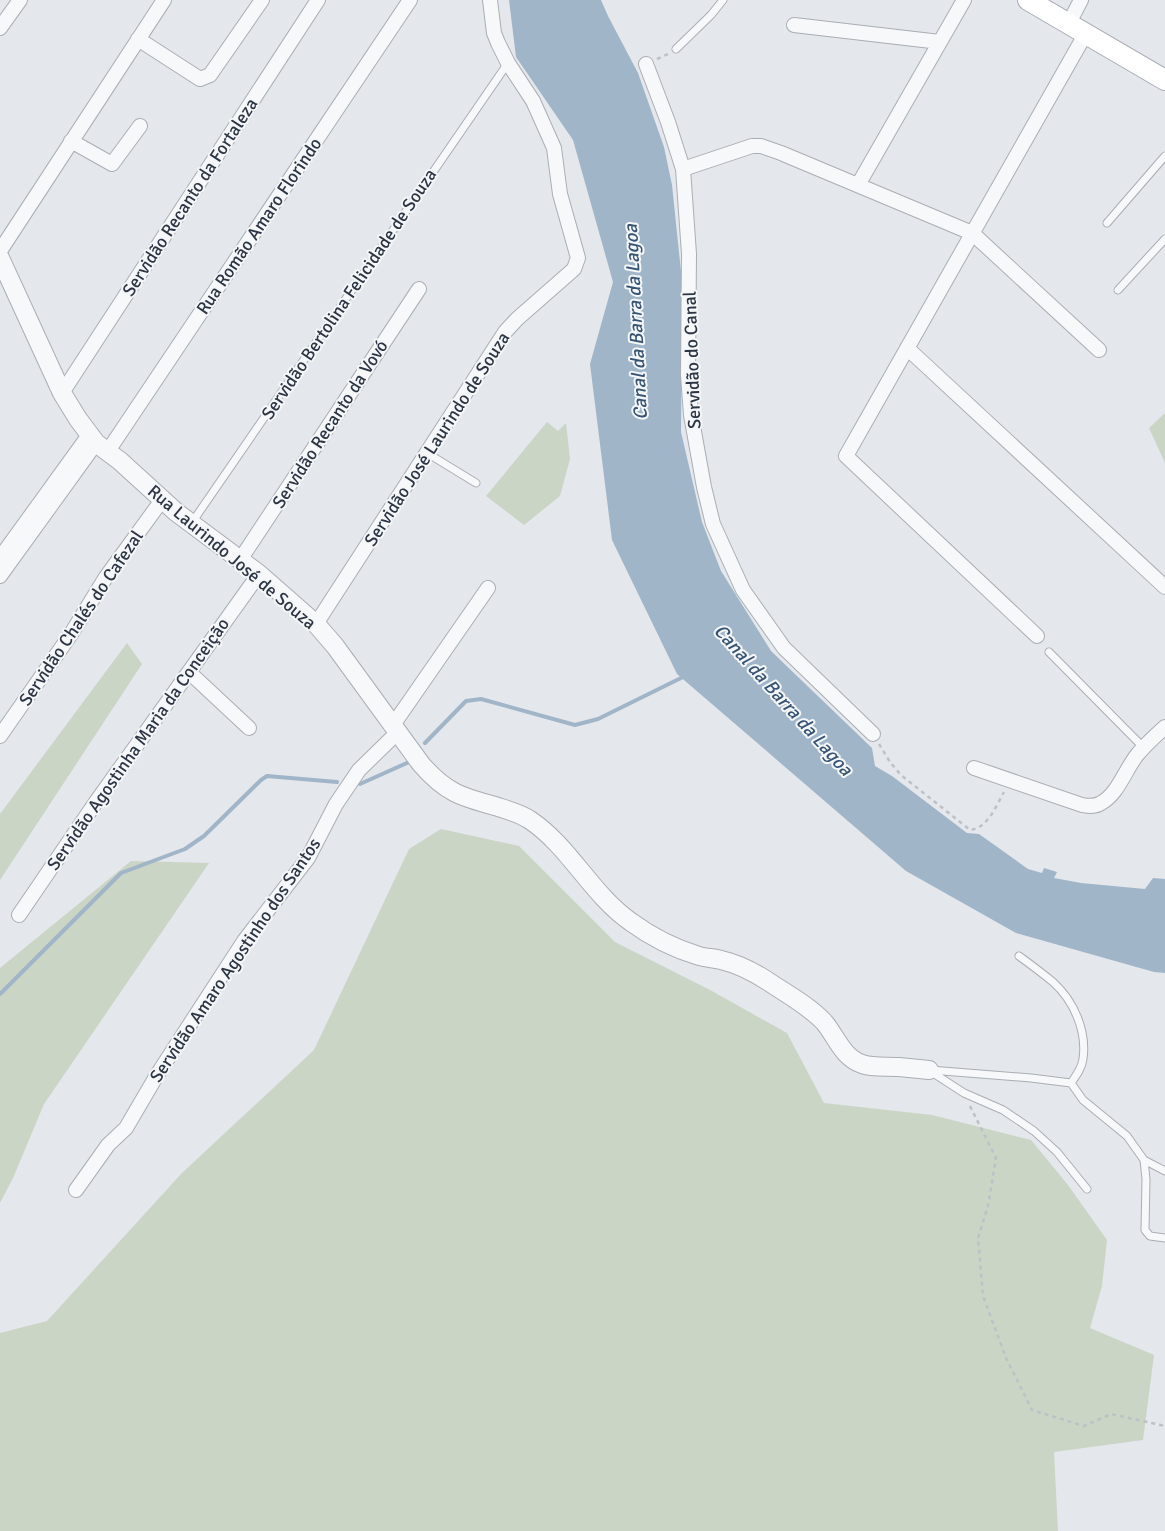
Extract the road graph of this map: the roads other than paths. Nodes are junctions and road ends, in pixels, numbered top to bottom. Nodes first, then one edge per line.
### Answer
1 (20, 0) edge
2 (164, 0) edge
3 (262, 0) edge
4 (318, 0) edge
5 (410, 0) edge
6 (490, 0) edge
7 (722, 0) edge
8 (964, 0) edge
9 (1028, 0) edge
10 (1081, 0) edge
11 (794, 25) dead end
12 (0, 28) edge
13 (1078, 28) junction
14 (138, 39) junction
15 (940, 42) junction
16 (676, 49) road end
17 (508, 63) junction
18 (646, 64) road end
19 (1165, 80) edge
20 (140, 126) dead end
21 (71, 141) junction
22 (1165, 156) edge
23 (683, 169) junction
24 (858, 185) junction
25 (1107, 223) dead end
26 (972, 233) junction
27 (1165, 239) edge
28 (0, 251) edge
29 (0, 258) edge
30 (419, 289) dead end
31 (1118, 290) dead end
32 (907, 348) junction
33 (1099, 350) dead end
34 (62, 393) junction
35 (98, 443) junction
36 (427, 454) junction
37 (476, 484) dead end
38 (162, 500) junction
39 (191, 525) junction
40 (0, 558) edge
41 (240, 560) junction
42 (259, 574) junction
43 (0, 576) edge
44 (1165, 587) edge
45 (488, 588) dead end
46 (316, 624) junction
47 (1037, 636) dead end
48 (1049, 652) dead end
49 (189, 672) junction
50 (1165, 727) edge
51 (249, 728) dead end
52 (395, 728) junction
53 (873, 734) road end
54 (0, 736) edge
55 (1143, 748) junction
56 (974, 768) dead end
57 (19, 915) dead end
58 (1019, 956) dead end
59 (929, 1070) junction
60 (1071, 1083) junction
61 (1144, 1160) junction
62 (1165, 1171) edge
63 (1087, 1189) dead end
64 (76, 1190) dead end
65 (1165, 1238) edge

1 - 12 street
2 - 14 street
3 - 14 street
4 - 34 street, Servidão Recanto da Fortaleza
5 - 35 street, Rua Romão Amaro Florindo
6 - 17 street
7 - 16 lane
8 - 15 street
9 - 13 main road
10 - 13 street
11 - 15 street
13 - 19 main road
13 - 26 street
14 - 21 street
15 - 24 street
17 - 36 street, Servidão José Laurindo de Souza
17 - 39 lane, Servidão Bertolina Felicidade de Souza
18 - 23 street, Servidão do Canal
20 - 21 street
21 - 28 street
22 - 25 lane
23 - 24 street
23 - 53 street, Servidão do Canal
24 - 26 street
26 - 32 street
26 - 33 street
27 - 31 lane
29 - 34 street, Rua Laurindo José de Souza
30 - 41 street, Servidão Recanto da Vovó
32 - 44 street
32 - 47 street
34 - 35 street, Rua Laurindo José de Souza
35 - 38 street, Rua Laurindo José de Souza
35 - 40 street
35 - 43 street
36 - 37 lane
36 - 46 street, Servidão José Laurindo de Souza
38 - 39 street, Rua Laurindo José de Souza
38 - 54 street, Servidão Chalés do Cafezal
39 - 41 street, Rua Laurindo José de Souza
41 - 42 street, Rua Laurindo José de Souza
42 - 46 street, Rua Laurindo José de Souza
42 - 49 street, Servidão Agostinha Maria da Conceição
45 - 52 street, Servidão Amaro Agostinho dos Santos
46 - 52 street, Rua Laurindo José de Souza
48 - 55 lane
49 - 51 street
49 - 57 street, Servidão Agostinha Maria da Conceição
50 - 55 street
52 - 59 street, Rua Laurindo José de Souza
52 - 64 street, Servidão Amaro Agostinho dos Santos
55 - 56 street
58 - 60 lane
59 - 60 lane
59 - 63 lane
60 - 61 lane
61 - 62 lane
61 - 65 lane

